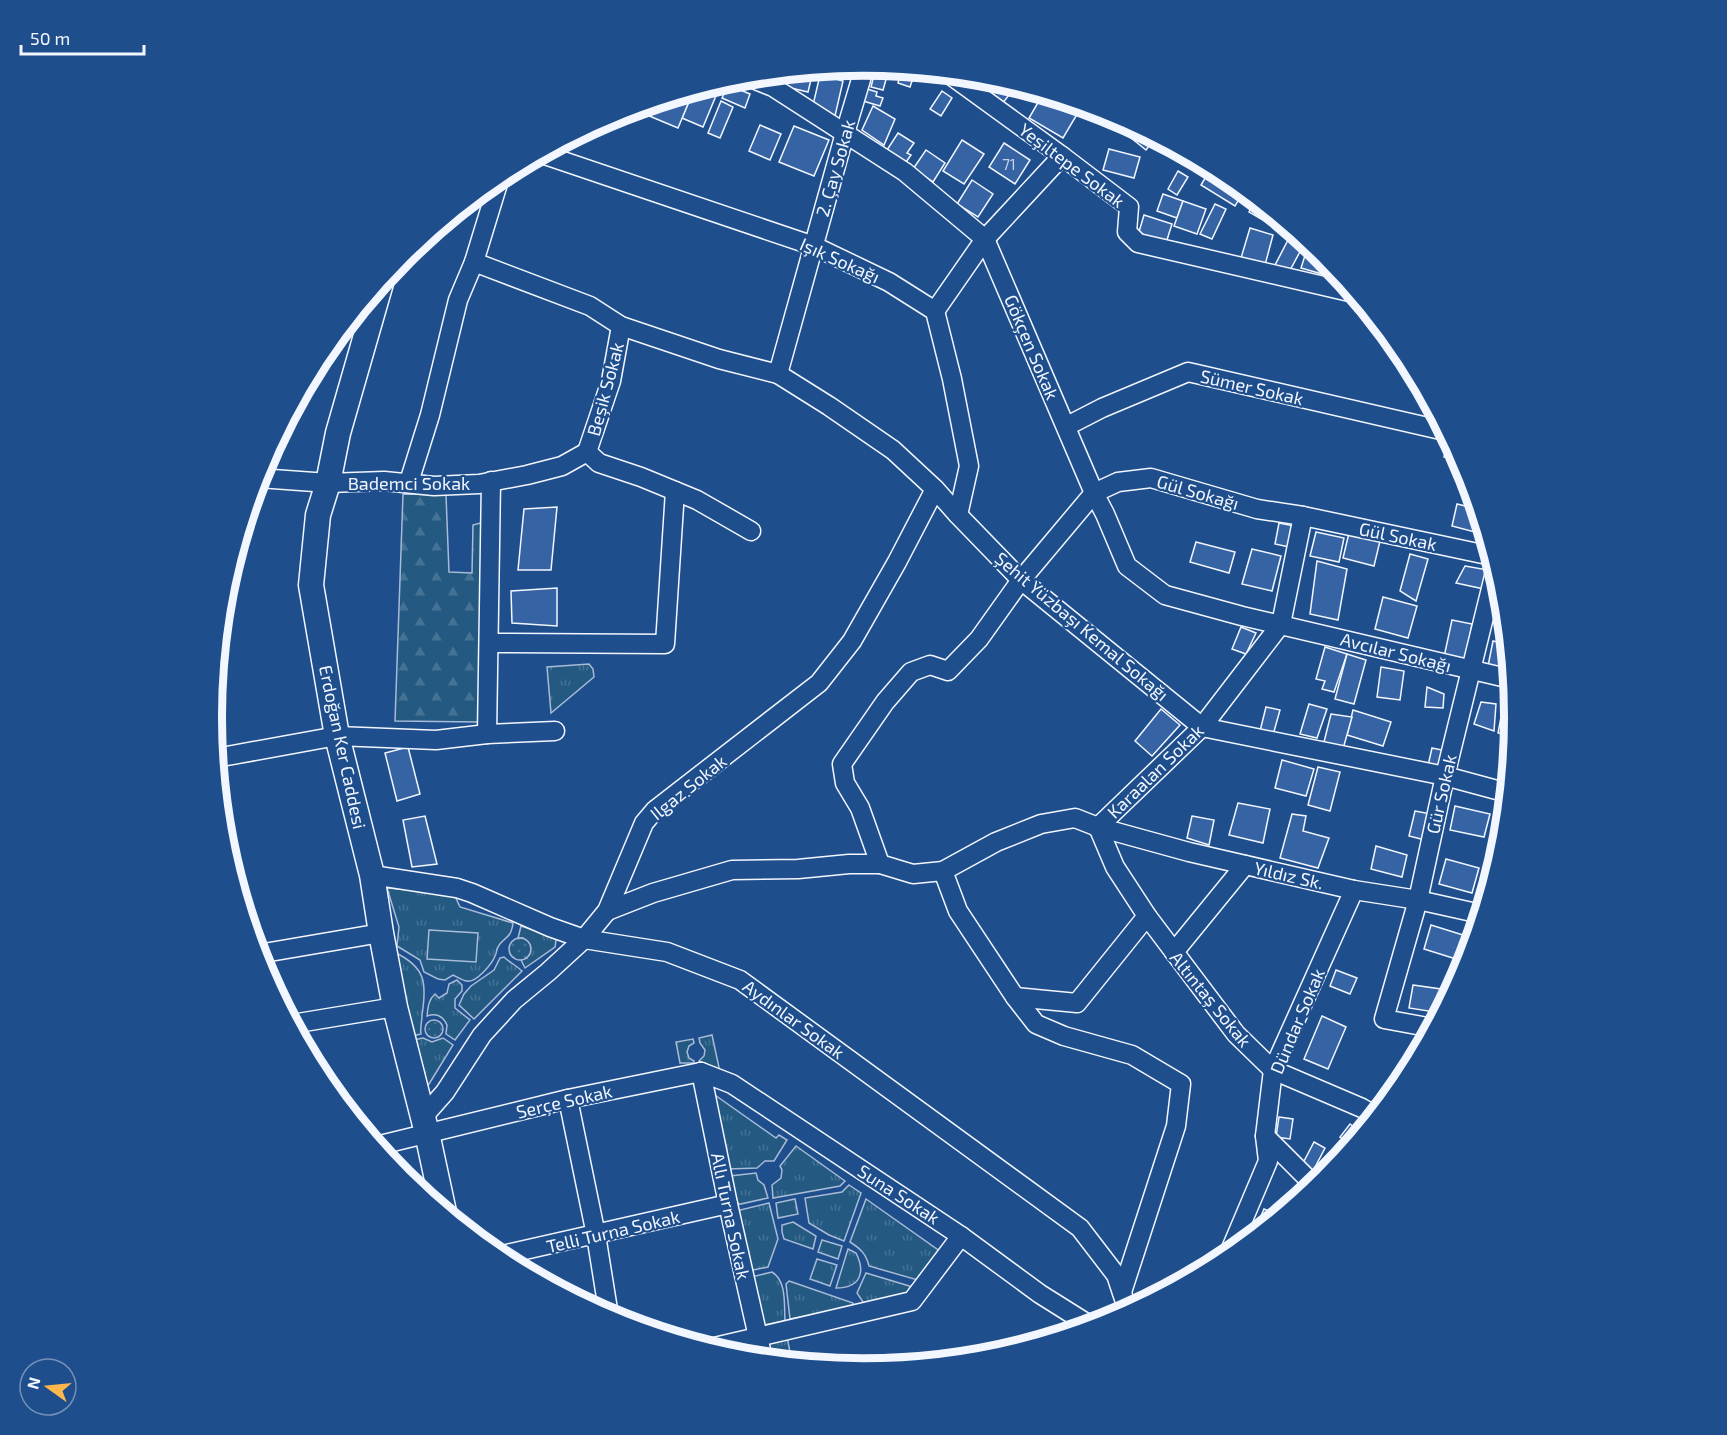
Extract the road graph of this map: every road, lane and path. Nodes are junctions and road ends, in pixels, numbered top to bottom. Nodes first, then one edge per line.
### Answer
1 (862, 76) edge
2 (766, 84) edge
3 (964, 85) edge
4 (844, 133) junction
5 (1062, 156) junction
6 (552, 157) edge
7 (495, 194) edge
8 (985, 239) junction
9 (814, 246) junction
10 (474, 262) junction
11 (1340, 289) edge
12 (375, 303) edge
13 (935, 311) junction
14 (621, 326) junction
15 (778, 374) junction
16 (1066, 426) junction
17 (1435, 429) edge
18 (587, 452) junction
19 (269, 479) edge
20 (410, 482) junction
21 (491, 482) junction
22 (328, 483) junction
23 (935, 489) junction
24 (675, 491) junction
25 (1094, 493) junction
26 (958, 515) junction
27 (1303, 516) junction
28 (751, 531) dead end
29 (1483, 554) edge
30 (1022, 580) junction
31 (1491, 588) edge
32 (1281, 624) junction
33 (489, 643) junction
34 (1471, 670) junction
35 (1503, 677) edge
36 (1202, 727) junction
37 (555, 731) dead end
38 (487, 734) junction
39 (337, 736) junction
40 (224, 757) edge
41 (1444, 776) junction
42 (1500, 791) edge
43 (1098, 828) junction
44 (880, 864) junction
45 (1245, 865) junction
46 (943, 871) junction
47 (372, 875) junction
48 (1354, 890) junction
49 (1418, 900) junction
50 (607, 911) junction
51 (1474, 912) edge
52 (1147, 916) junction
53 (381, 933) junction
54 (584, 939) junction
55 (267, 952) edge
56 (1174, 952) junction
57 (1015, 997) junction
58 (395, 1007) junction
59 (300, 1023) edge
60 (1425, 1026) edge
61 (1273, 1071) junction
62 (701, 1072) junction
63 (568, 1099) junction
64 (1369, 1112) edge
65 (425, 1125) junction
66 (1265, 1136) junction
67 (385, 1143) edge
68 (1308, 1179) edge
69 (441, 1199) edge
70 (728, 1204) junction
71 (596, 1235) junction
72 (961, 1236) junction
73 (1235, 1240) edge
74 (512, 1253) edge
75 (1122, 1292) junction
76 (1125, 1302) edge
77 (607, 1305) edge
78 (1081, 1320) edge
79 (758, 1337) junction
80 (728, 1344) edge
81 (761, 1350) edge

1 - 4 street, 2. Çay Sokak
2 - 4 street, Gökçen Sokak
3 - 5 street, Yeşiltepe Sokak
4 - 8 street, Gökçen Sokak
4 - 9 street, 2. Çay Sokak
5 - 8 street
5 - 11 street, Yeşiltepe Sokak
6 - 9 street, Işık Sokağı
7 - 10 street
8 - 13 street
8 - 16 street, Gökçen Sokak
9 - 13 street, Işık Sokağı
9 - 15 street, 2. Çay Sokak
10 - 14 street, Şehit Yüzbaşı Kemal Sokağı
10 - 20 street
12 - 22 main road, Erdoğan Ker Caddesi
13 - 26 street
14 - 15 street, Şehit Yüzbaşı Kemal Sokağı
14 - 18 street, Beşik Sokak
15 - 23 street, Şehit Yüzbaşı Kemal Sokağı
16 - 17 street, Sümer Sokak
16 - 25 street, Gökçen Sokak
18 - 21 street, Bademci Sokak
18 - 24 street
19 - 22 street, Bademci Sokak
20 - 21 street, Bademci Sokak
20 - 22 street, Bademci Sokak
21 - 33 street
22 - 39 main road, Erdoğan Ker Caddesi
23 - 26 street, Şehit Yüzbaşı Kemal Sokağı
23 - 50 street, Ilgaz Sokak
24 - 28 street
24 - 33 street
25 - 27 street, Gül Sokağı
25 - 30 street
25 - 32 street, Gökçen Sokak
26 - 30 street, Şehit Yüzbaşı Kemal Sokağı
27 - 29 street, Gül Sokak
27 - 32 street, Karaalan Sokak
30 - 36 street, Şehit Yüzbaşı Kemal Sokağı
30 - 44 street
31 - 34 street, Gür Sokak
32 - 34 street, Avcılar Sokağı
32 - 36 street, Karaalan Sokak
33 - 38 street
34 - 35 street, Avcılar Sokağı
34 - 41 street, Gür Sokak
36 - 41 street, Şehit Yüzbaşı Kemal Sokağı
36 - 43 street, Karaalan Sokak
37 - 38 street
38 - 39 street
39 - 40 street
39 - 47 main road, Erdoğan Ker Caddesi
41 - 42 street, Şehit Yüzbaşı Kemal Sokağı
41 - 49 street, Gür Sokak
43 - 45 street, Yıldız Sk.
43 - 46 street, Karaalan Sokak
43 - 52 street, Altıntaş Sokak
44 - 46 street, Karaalan Sokak
44 - 50 street, Karaalan Sokak
45 - 48 street, Yıldız Sk.
45 - 56 street
46 - 57 street
47 - 53 main road, Erdoğan Ker Caddesi
47 - 54 street, Aydınlar Sokak
48 - 49 street, Yıldız Sk.
48 - 61 street, Dündar Sokak
49 - 51 street, Yıldız Sk.
49 - 60 street, Gür Sokak
50 - 54 street, Ilgaz Sokak
52 - 56 street, Altıntaş Sokak
52 - 57 street
53 - 55 street
53 - 58 main road, Erdoğan Ker Caddesi
54 - 65 street, Ilgaz Sokak
54 - 75 street, Aydınlar Sokak
56 - 61 street, Altıntaş Sokak
57 - 75 street
58 - 59 street
58 - 65 main road, Erdoğan Ker Caddesi
61 - 64 street, Altıntaş Sokak
61 - 66 street, Dündar Sokak
62 - 63 street, Serçe Sokak
62 - 70 street, Allı Turna Sokak
62 - 72 street, Suna Sokak
63 - 65 street, Serçe Sokak
63 - 71 street
65 - 67 street, Serçe Sokak
65 - 69 main road, Erdoğan Ker Caddesi
66 - 68 street
66 - 73 street, Dündar Sokak
70 - 71 street, Telli Turna Sokak
70 - 79 street, Allı Turna Sokak
71 - 74 street, Telli Turna Sokak
71 - 77 street
72 - 78 street, Suna Sokak
72 - 79 street
75 - 76 street, Aydınlar Sokak
79 - 80 street
79 - 81 street, Allı Turna Sokak

